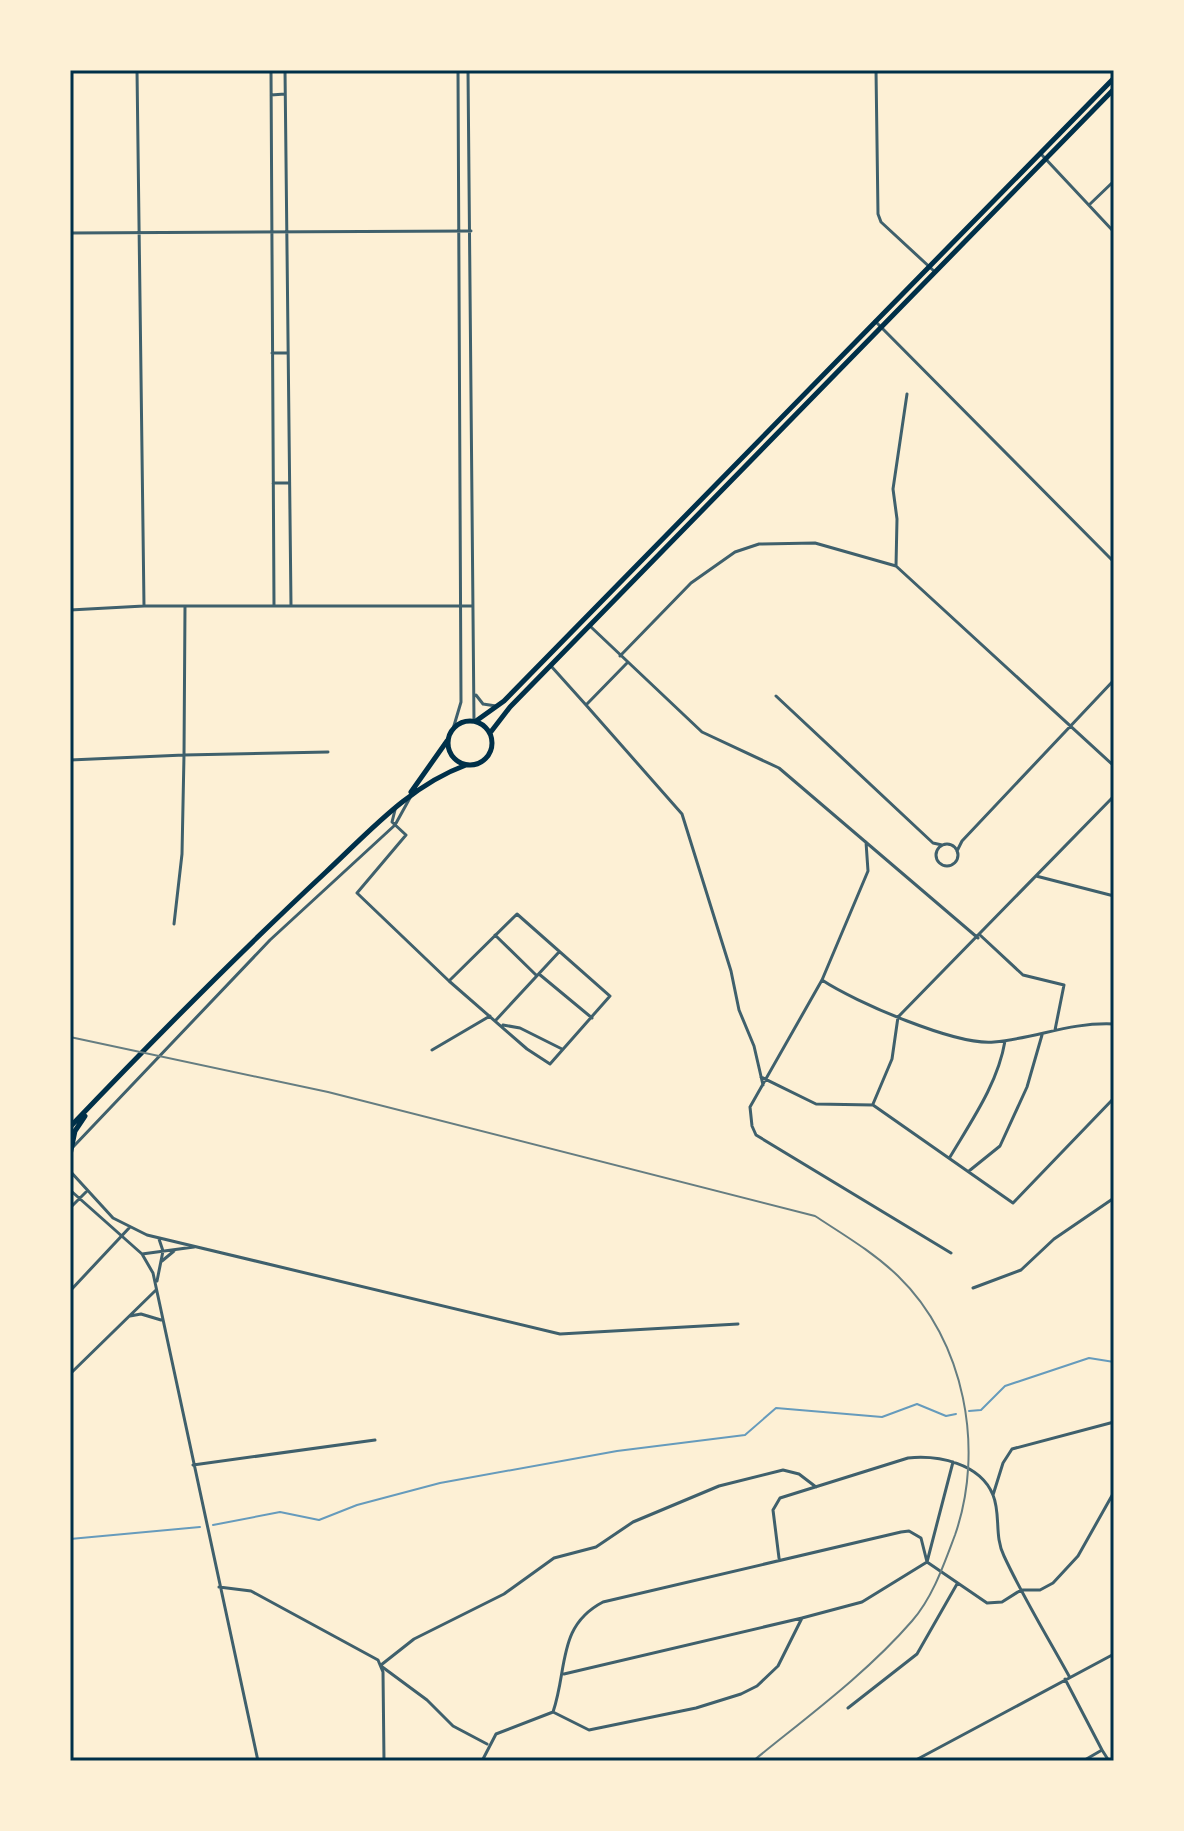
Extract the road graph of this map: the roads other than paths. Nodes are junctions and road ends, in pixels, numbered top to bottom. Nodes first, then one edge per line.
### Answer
1 (137, 70) edge
2 (271, 70) edge
3 (285, 70) edge
4 (458, 70) edge
5 (468, 70) edge
6 (876, 70) edge
7 (1114, 78) edge
8 (1114, 89) edge
9 (285, 94) junction
10 (271, 95) junction
11 (1041, 154) junction
12 (1047, 159) junction
13 (1114, 181) edge
14 (1089, 205) junction
15 (287, 231) junction
16 (459, 231) junction
17 (471, 231) junction
18 (141, 232) junction
19 (271, 232) junction
20 (1114, 232) edge
21 (70, 233) edge
22 (929, 267) junction
23 (935, 272) junction
24 (875, 321) junction
25 (881, 326) junction
26 (459, 352) junction
27 (472, 352) junction
28 (272, 353) junction
29 (288, 353) junction
30 (907, 394) dead end
31 (273, 483) junction
32 (289, 483) junction
33 (1114, 562) edge
34 (896, 566) junction
35 (291, 605) junction
36 (144, 606) junction
37 (185, 606) junction
38 (274, 606) junction
39 (460, 606) junction
40 (473, 606) junction
41 (70, 610) edge
42 (583, 620) junction
43 (589, 626) junction
44 (620, 656) junction
45 (627, 663) junction
46 (550, 665) junction
47 (1114, 680) edge
48 (475, 692) junction
49 (776, 696) dead end
50 (498, 705) junction
51 (586, 705) junction
52 (475, 721) junction
53 (1071, 725) junction
54 (453, 729) junction
55 (490, 733) junction
56 (448, 740) junction
57 (328, 752) dead end
58 (184, 755) junction
59 (70, 760) edge
60 (466, 765) junction
61 (1114, 766) edge
62 (411, 794) junction
63 (1114, 796) edge
64 (396, 806) junction
65 (395, 825) junction
66 (962, 841) junction
67 (866, 842) junction
68 (933, 843) junction
69 (950, 844) junction
70 (942, 845) junction
71 (957, 851) junction
72 (936, 854) junction
73 (1036, 876) junction
74 (1114, 896) edge
75 (174, 924) dead end
76 (495, 935) junction
77 (979, 936) junction
78 (559, 952) junction
79 (537, 974) junction
80 (822, 980) junction
81 (449, 981) junction
82 (490, 1016) junction
83 (898, 1017) junction
84 (592, 1018) junction
85 (496, 1021) junction
86 (1114, 1024) edge
87 (503, 1025) junction
88 (1055, 1030) junction
89 (1042, 1035) junction
90 (1005, 1041) junction
91 (562, 1049) junction
92 (432, 1050) dead end
93 (761, 1077) junction
94 (767, 1082) junction
95 (763, 1087) junction
96 (1114, 1098) edge
97 (92, 1105) junction
98 (873, 1105) junction
99 (70, 1127) edge
100 (70, 1152) edge
101 (950, 1157) junction
102 (70, 1171) edge
103 (969, 1171) junction
104 (70, 1190) edge
105 (86, 1192) junction
106 (80, 1198) junction
107 (1114, 1198) edge
108 (70, 1208) edge
109 (130, 1227) junction
110 (123, 1235) junction
111 (159, 1239) junction
112 (197, 1247) junction
113 (177, 1249) junction
114 (163, 1251) junction
115 (951, 1253) dead end
116 (142, 1254) junction
117 (162, 1261) junction
118 (157, 1286) junction
119 (973, 1288) dead end
120 (70, 1291) edge
121 (130, 1316) junction
122 (162, 1321) junction
123 (738, 1324) dead end
124 (70, 1374) edge
125 (1114, 1422) edge
126 (375, 1440) dead end
127 (953, 1462) junction
128 (193, 1465) junction
129 (816, 1487) junction
130 (1114, 1492) edge
131 (993, 1495) junction
132 (779, 1558) junction
133 (927, 1562) junction
134 (958, 1582) junction
135 (219, 1587) junction
136 (1021, 1590) junction
137 (802, 1618) junction
138 (1114, 1654) edge
139 (381, 1666) junction
140 (564, 1674) junction
141 (1067, 1677) junction
142 (848, 1708) dead end
143 (553, 1712) junction
144 (488, 1744) junction
145 (1102, 1750) junction
146 (258, 1761) edge
147 (384, 1761) edge
148 (482, 1761) edge
149 (914, 1761) edge
150 (1083, 1761) edge
151 (1109, 1761) edge

1 - 18 street
2 - 10 street
3 - 9 street
4 - 16 street
5 - 17 street
6 - 22 street
7 - 11 highway
8 - 12 highway
9 - 10 street
9 - 15 street
10 - 19 street
11 - 12 street
11 - 22 highway
12 - 14 street
12 - 23 highway
13 - 14 street
14 - 20 street
15 - 16 street
15 - 19 street
15 - 29 street
16 - 17 street
16 - 26 street
17 - 27 street
18 - 19 street
18 - 21 street
18 - 36 street
19 - 28 street
22 - 23 street
22 - 24 highway
23 - 25 highway
24 - 25 street
24 - 42 highway
25 - 33 street
25 - 43 highway
26 - 27 street
26 - 39 street
27 - 40 street
28 - 29 street
28 - 31 street
29 - 32 street
30 - 34 street
31 - 32 street
31 - 38 street
32 - 35 street
34 - 44 street
34 - 53 street
35 - 38 street
35 - 39 street
36 - 37 street
36 - 41 street
37 - 38 street
37 - 58 street
39 - 40 street
39 - 54 street
40 - 48 street
42 - 43 street
42 - 50 highway
43 - 44 street
43 - 46 highway
44 - 45 street
45 - 51 street
45 - 67 street
46 - 51 street
46 - 55 highway
47 - 53 street
48 - 50 street
48 - 52 street
49 - 68 street
50 - 52 highway
51 - 93 street
52 - 54 highway
52 - 55 highway
53 - 61 street
53 - 66 street
54 - 56 highway
55 - 60 highway
56 - 60 highway
56 - 62 highway
57 - 58 street
58 - 59 street
58 - 75 street
60 - 62 highway
62 - 64 highway
62 - 65 street
63 - 73 street
64 - 65 street
64 - 97 highway
65 - 81 street
65 - 100 street
66 - 69 street
66 - 71 street
67 - 77 street
67 - 80 street
68 - 70 street
68 - 72 street
69 - 70 street
69 - 71 street
70 - 72 street
71 - 72 street
73 - 74 street
73 - 77 street
76 - 78 street
76 - 79 street
76 - 81 street
77 - 83 street
77 - 88 street
78 - 79 street
78 - 84 street
79 - 84 street
79 - 85 street
80 - 83 street
80 - 94 street
81 - 82 street
82 - 85 street
82 - 92 street
83 - 90 street
83 - 98 street
84 - 91 street
85 - 87 street
86 - 88 street
87 - 91 street
87 - 91 street
88 - 89 street
89 - 90 street
89 - 103 street
90 - 101 street
93 - 94 street
93 - 95 street
94 - 95 street
94 - 98 street
95 - 115 street
96 - 103 street
97 - 99 highway
97 - 100 highway
98 - 101 street
101 - 103 street
102 - 105 street
104 - 106 street
105 - 106 street
105 - 109 street
106 - 108 street
106 - 110 street
107 - 119 street
109 - 110 street
109 - 111 street
110 - 116 street
110 - 120 street
111 - 112 street
111 - 114 street
112 - 113 street
112 - 123 street
113 - 114 street
113 - 117 street
114 - 116 street
114 - 117 street
116 - 118 street
117 - 118 street
118 - 121 street
118 - 122 street
121 - 122 street
121 - 124 street
122 - 128 street
125 - 131 street
126 - 128 street
127 - 129 street
127 - 131 street
127 - 133 street
128 - 135 street
129 - 132 street
129 - 139 street
130 - 136 street
131 - 136 street
132 - 133 street
132 - 140 street
133 - 134 street
133 - 137 street
134 - 136 street
134 - 142 street
135 - 139 street
135 - 146 street
136 - 141 street
137 - 140 street
137 - 143 street
138 - 141 street
139 - 144 street
139 - 147 street
140 - 143 street
141 - 145 street
141 - 149 street
143 - 144 street
144 - 148 street
145 - 150 street
145 - 151 street

